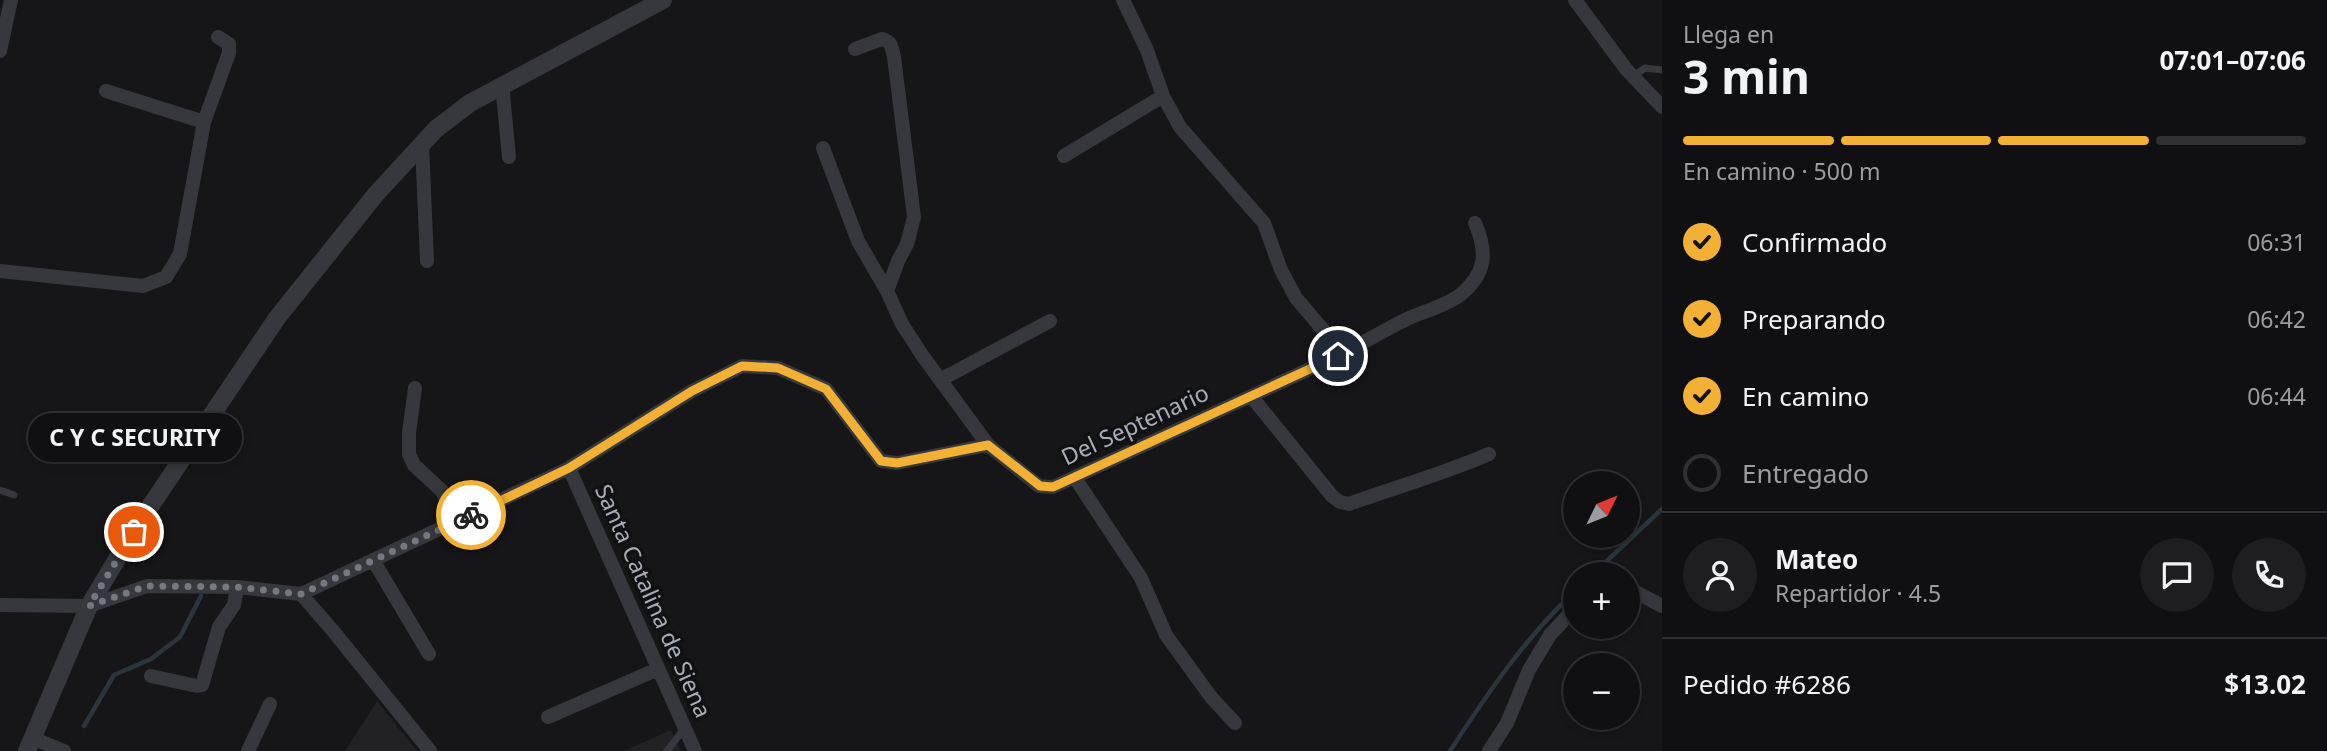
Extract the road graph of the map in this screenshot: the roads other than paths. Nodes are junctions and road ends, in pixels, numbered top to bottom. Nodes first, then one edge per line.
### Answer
1 (11, 0) edge
2 (663, 0) edge
3 (1123, 0) edge
4 (1575, 0) edge
5 (219, 37) dead end
6 (855, 50) dead end
7 (0, 51) edge
8 (1662, 70) edge
9 (1633, 76) junction
10 (502, 84) junction
11 (106, 91) dead end
12 (1163, 96) junction
13 (1662, 107) edge
14 (204, 122) junction
15 (422, 144) junction
16 (823, 148) dead end
17 (1064, 156) dead end
18 (509, 157) dead end
19 (1475, 223) dead end
20 (427, 261) dead end
21 (0, 271) edge
22 (887, 290) junction
23 (1050, 321) dead end
24 (1338, 356) junction
25 (940, 380) junction
26 (415, 388) dead end
27 (1251, 396) junction
28 (988, 445) junction
29 (1489, 454) dead end
30 (569, 468) junction
31 (1076, 478) junction
32 (0, 490) edge
33 (14, 495) dead end
34 (457, 521) junction
35 (373, 560) junction
36 (237, 587) junction
37 (301, 594) junction
38 (1640, 594) edge
39 (0, 605) edge
40 (89, 606) junction
41 (1662, 606) edge
42 (1563, 620) edge
43 (429, 654) dead end
44 (658, 669) junction
45 (151, 676) dead end
46 (270, 704) dead end
47 (548, 717) dead end
48 (1235, 723) dead end
49 (685, 728) junction
50 (29, 745) edge
51 (64, 751) edge
52 (248, 751) edge
53 (430, 751) edge
54 (667, 751) edge
55 (695, 751) edge
56 (1489, 751) edge

1 - 7 street
2 - 10 street
3 - 12 street
4 - 9 street
5 - 14 street
6 - 22 street
8 - 9 lane
9 - 13 street
10 - 15 street
10 - 18 street
11 - 14 street
12 - 17 street
12 - 24 street
14 - 21 street
15 - 20 street
15 - 40 street
16 - 22 street
19 - 24 street, Del Septenario
22 - 25 street
23 - 25 street
24 - 27 street, Del Septenario
25 - 28 street
26 - 34 street
27 - 29 street
27 - 31 street, Del Septenario
28 - 30 street
28 - 31 street, Del Septenario
30 - 34 street
30 - 44 street, Santa Catalina de Siena
31 - 48 street
32 - 33 lane
34 - 35 street
35 - 37 street
35 - 43 street
36 - 37 street
36 - 40 street
36 - 45 street
37 - 53 street
38 - 41 street
39 - 40 street
40 - 50 street
42 - 56 street
44 - 47 street
44 - 49 street, Santa Catalina de Siena
46 - 52 street
49 - 54 lane
49 - 55 street, Santa Catalina de Siena
50 - 51 street

